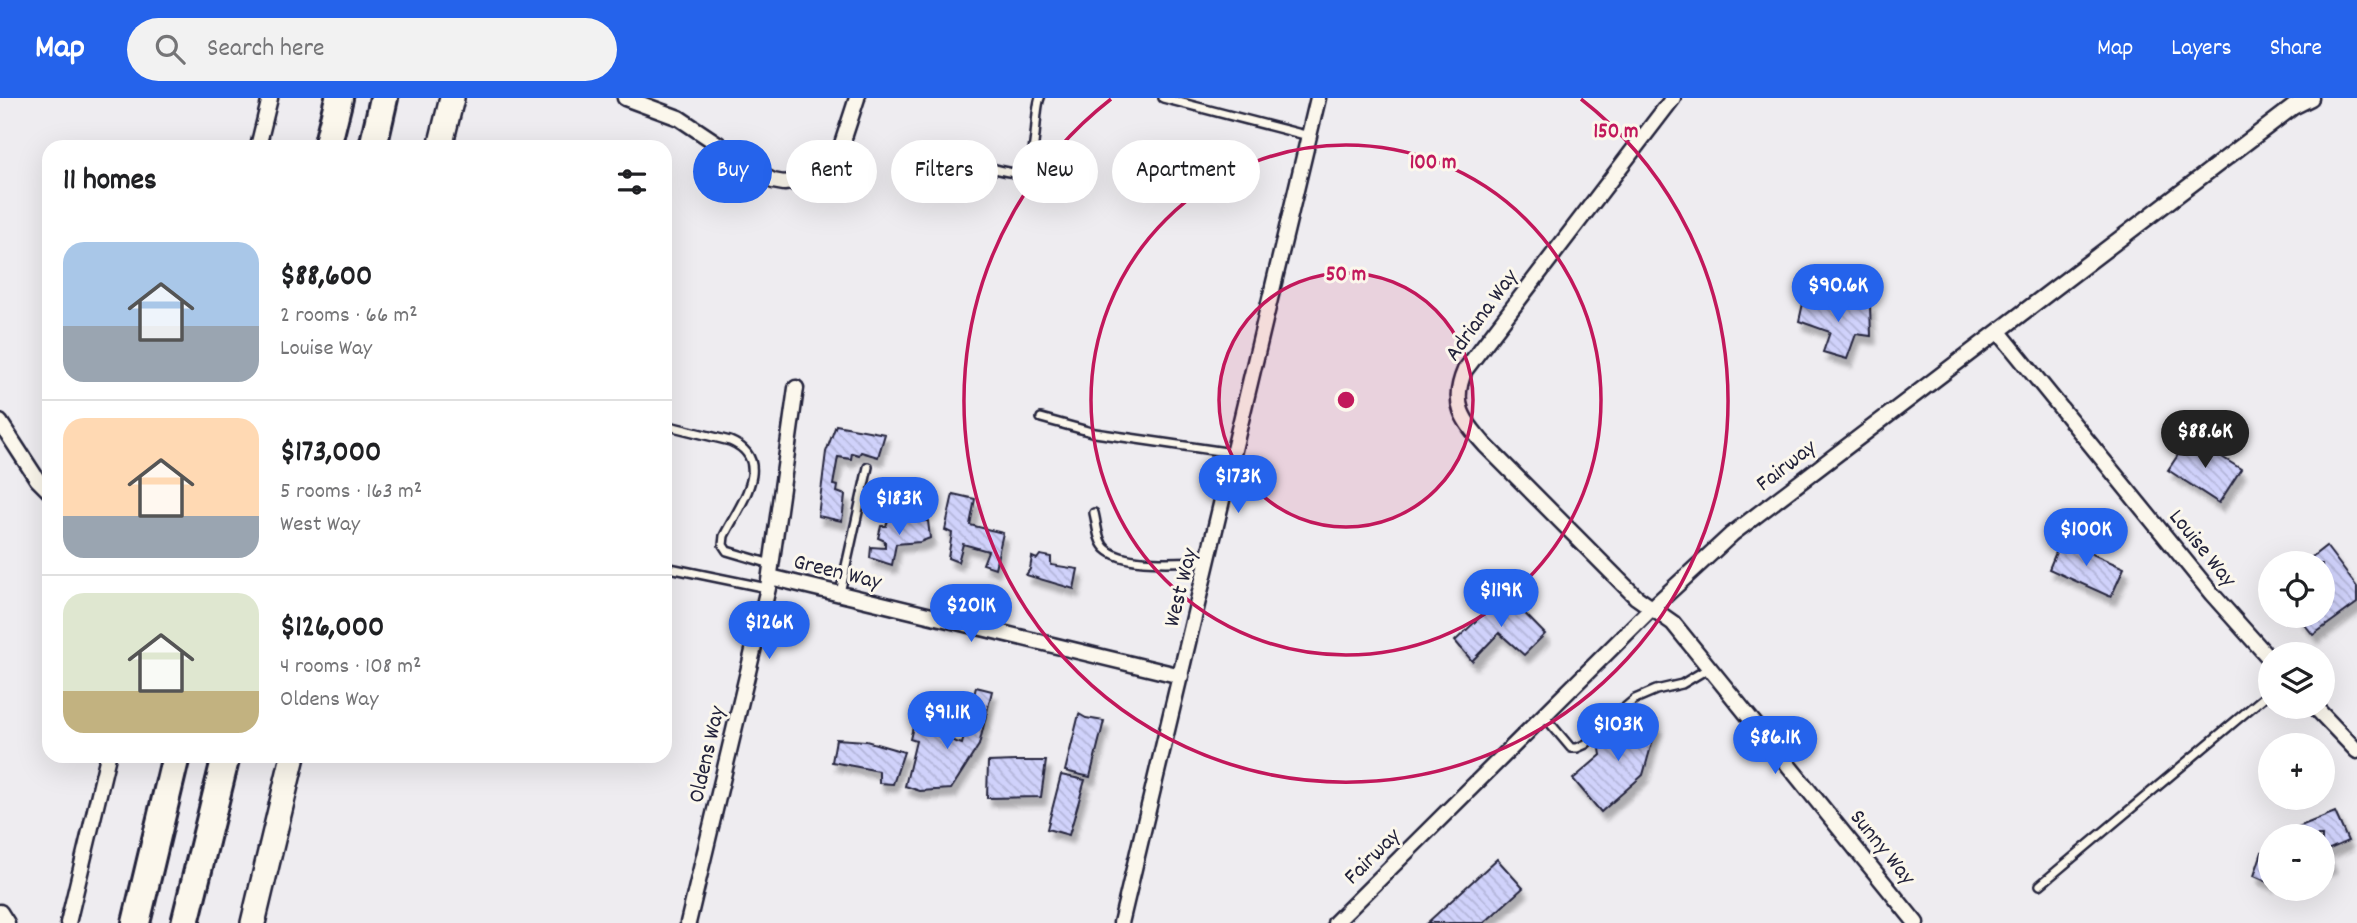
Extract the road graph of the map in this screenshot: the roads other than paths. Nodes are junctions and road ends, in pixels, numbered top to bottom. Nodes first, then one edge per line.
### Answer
1 (270, 98) edge
2 (339, 98) edge
3 (384, 98) edge
4 (452, 98) edge
5 (625, 98) edge
6 (857, 98) edge
7 (1040, 98) edge
8 (1163, 98) edge
9 (1318, 98) edge
10 (1672, 98) edge
11 (2311, 98) edge
12 (1309, 136) junction
13 (260, 140) edge
14 (329, 140) edge
15 (375, 140) edge
16 (442, 140) edge
17 (998, 169) edge
18 (1999, 332) junction
19 (796, 388) dead end
20 (1041, 418) dead end
21 (0, 422) edge
22 (672, 427) edge
23 (1235, 453) junction
24 (868, 467) dead end
25 (42, 485) edge
26 (1094, 513) dead end
27 (1209, 561) junction
28 (672, 568) edge
29 (770, 576) junction
30 (840, 594) junction
31 (1652, 608) junction
32 (2258, 646) edge
33 (1710, 667) junction
34 (1181, 676) junction
35 (2258, 702) edge
36 (1544, 716) junction
37 (2326, 719) edge
38 (2357, 751) edge
39 (105, 763) edge
40 (174, 763) edge
41 (224, 763) edge
42 (291, 763) edge
43 (2039, 885) dead end
44 (0, 912) edge
45 (1339, 922) edge
46 (7, 923) edge
47 (68, 923) edge
48 (136, 923) edge
49 (185, 923) edge
50 (253, 923) edge
51 (688, 923) edge
52 (1121, 923) edge
53 (1916, 923) edge

1 - 13 street
2 - 14 highway
3 - 15 highway
4 - 16 main road
5 - 6 street
7 - 17 lane
8 - 12 lane
9 - 12 street, West Way
10 - 31 street, Adriana Way
11 - 18 street, Fairway
12 - 23 street, West Way
18 - 31 street, Fairway
18 - 32 street, Louise Way
19 - 29 street, Oldens Way
20 - 23 lane
21 - 25 street
22 - 29 lane
23 - 27 street, West Way
24 - 30 lane
26 - 27 lane
27 - 34 street, West Way
28 - 29 lane
29 - 30 street, Green Way
29 - 51 street, Oldens Way
30 - 34 street, Green Way
31 - 33 street, Sunny Way
31 - 36 street, Fairway
33 - 36 lane
33 - 53 street, Sunny Way
34 - 52 street, West Way
35 - 43 lane
36 - 45 street, Fairway
37 - 38 street
39 - 47 street
40 - 48 highway
41 - 49 highway
42 - 50 main road
44 - 46 street

